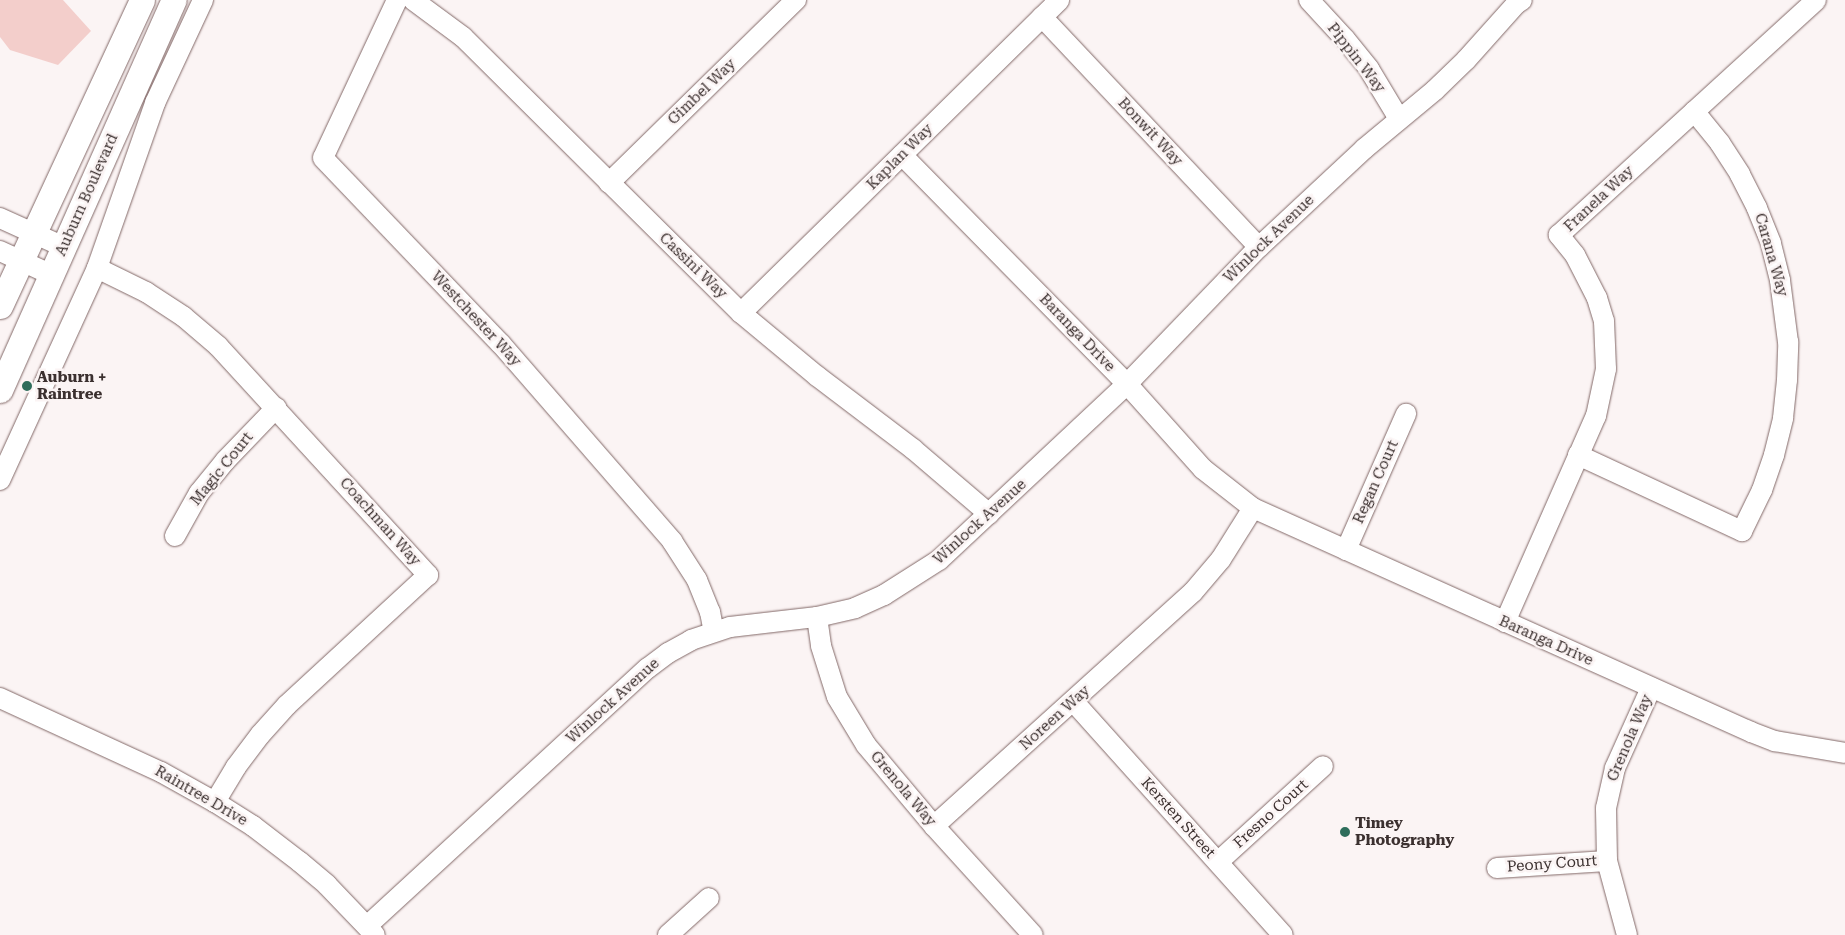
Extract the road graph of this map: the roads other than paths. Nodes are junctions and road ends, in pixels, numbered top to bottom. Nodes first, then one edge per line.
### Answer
1 (142, 0) edge
2 (173, 0) edge
3 (203, 0) edge
4 (397, 0) edge
5 (413, 0) edge
6 (796, 0) edge
7 (1059, 0) edge
8 (1309, 0) edge
9 (1522, 0) edge
10 (1816, 0) edge
11 (1042, 17) junction
12 (1694, 111) junction
13 (1399, 119) junction
14 (902, 155) junction
15 (609, 183) junction
16 (0, 218) edge
17 (33, 233) junction
18 (64, 247) junction
19 (1259, 247) junction
20 (10, 256) edge
21 (97, 268) junction
22 (52, 275) junction
23 (0, 306) edge
24 (741, 313) junction
25 (1127, 384) junction
26 (0, 390) edge
27 (276, 408) junction
28 (1406, 414) dead end
29 (1578, 455) junction
30 (0, 480) edge
31 (1254, 508) junction
32 (989, 514) junction
33 (175, 536) dead end
34 (1346, 550) junction
35 (816, 617) junction
36 (1505, 622) junction
37 (714, 632) junction
38 (1651, 688) junction
39 (0, 698) edge
40 (1073, 701) junction
41 (1845, 753) edge
42 (1323, 766) dead end
43 (216, 802) junction
44 (934, 826) junction
45 (1607, 861) junction
46 (1218, 862) junction
47 (1496, 868) dead end
48 (709, 898) dead end
49 (371, 930) edge
50 (668, 935) edge
51 (1034, 935) edge
52 (1283, 935) edge
53 (1627, 935) edge

1 - 17 main road
2 - 18 main road, Auburn Boulevard
3 - 21 street
4 - 37 street, Westchester Way
5 - 15 street, Cassini Way
6 - 15 street, Gimbel Way
7 - 11 street, Kaplan Way
8 - 13 street, Pippin Way
9 - 13 street, Winlock Avenue
10 - 12 street, Franela Way
11 - 14 street, Kaplan Way
11 - 19 street, Bonwit Way
12 - 29 street, Franela Way
12 - 29 street, Carana Way
13 - 19 street, Winlock Avenue
14 - 24 street, Kaplan Way
14 - 25 street, Baranga Drive
15 - 24 street, Cassini Way
16 - 17 street
17 - 18 street
17 - 20 main road
18 - 22 main road, Auburn Boulevard
19 - 25 street, Winlock Avenue
20 - 22 street
20 - 23 main road
21 - 27 street, Coachman Way
21 - 30 street
22 - 26 main road, Auburn Boulevard
24 - 32 street, Cassini Way
25 - 31 street, Baranga Drive
25 - 32 street, Winlock Avenue
27 - 33 street, Magic Court
27 - 43 street, Coachman Way
28 - 34 street, Regan Court
29 - 36 street, Franela Way
31 - 34 street, Baranga Drive
31 - 40 street, Noreen Way
32 - 35 street, Winlock Avenue
34 - 36 street, Baranga Drive
35 - 37 street, Winlock Avenue
35 - 44 street, Grenola Way
36 - 38 street, Baranga Drive
37 - 49 street, Winlock Avenue
38 - 41 street, Baranga Drive
38 - 45 street, Grenola Way
39 - 43 street, Raintree Drive
40 - 44 street, Noreen Way
40 - 46 street, Kersten Street
42 - 46 street, Fresno Court
43 - 49 street, Raintree Drive
44 - 51 street, Grenola Way
45 - 47 street, Peony Court
45 - 53 street, Grenola Way
46 - 52 street, Kersten Street
48 - 50 street

